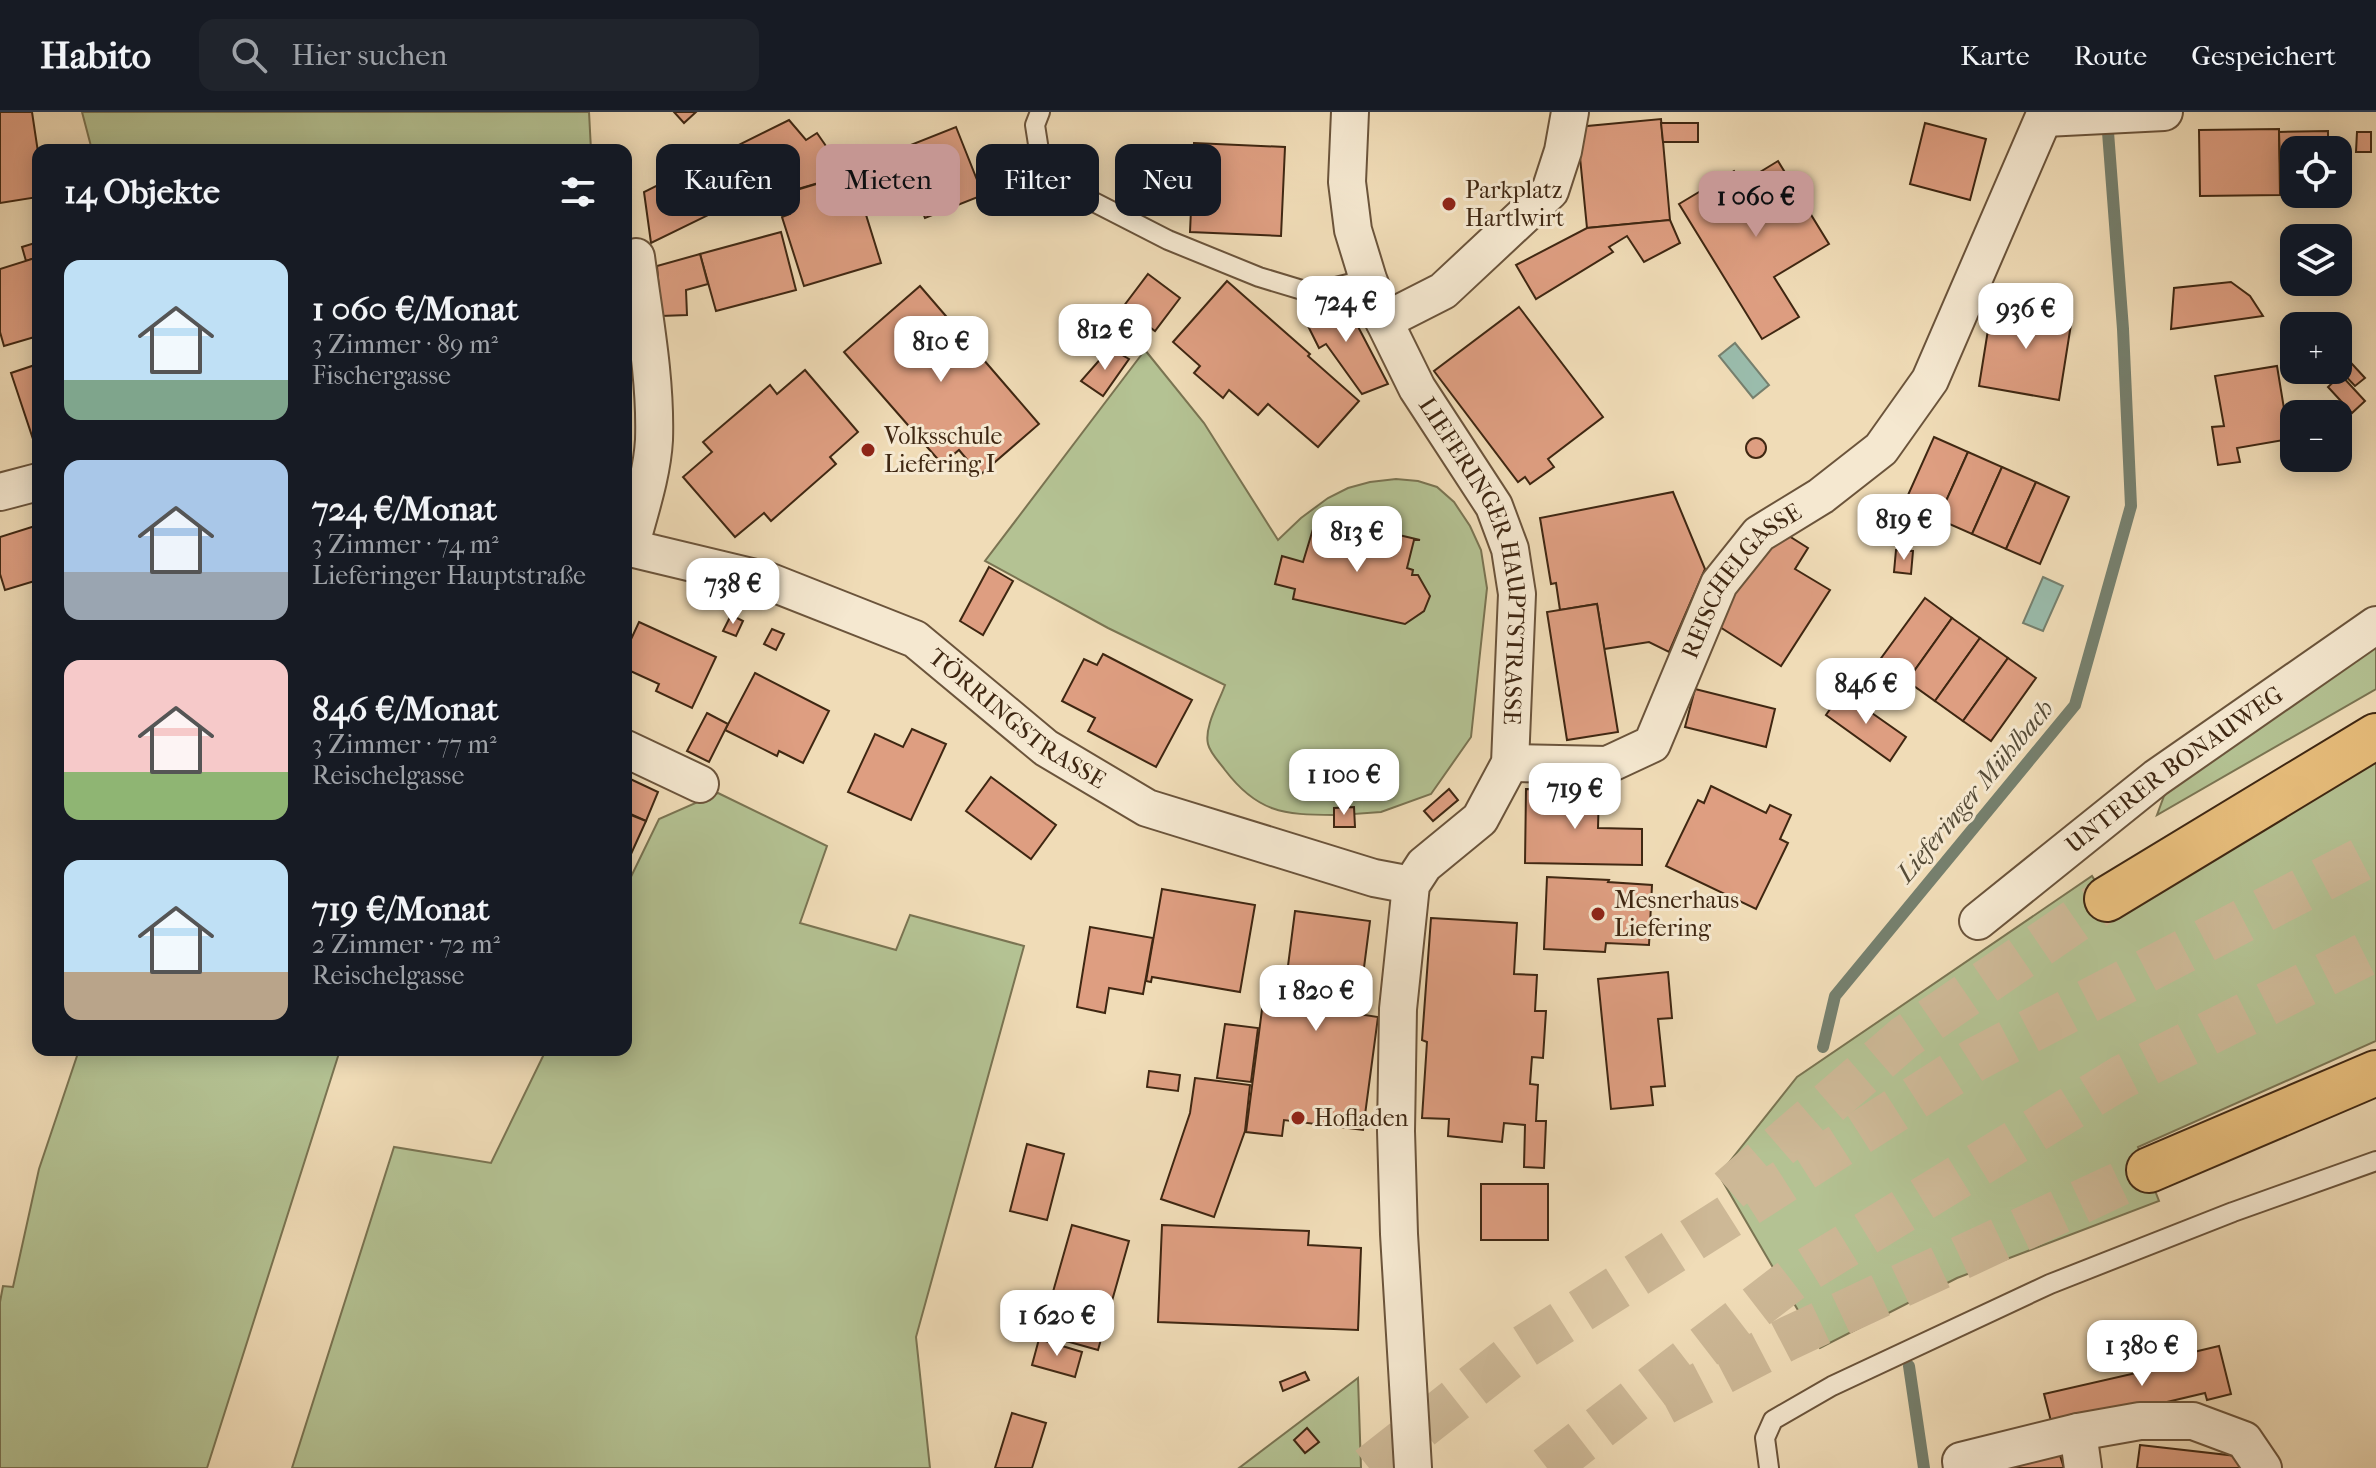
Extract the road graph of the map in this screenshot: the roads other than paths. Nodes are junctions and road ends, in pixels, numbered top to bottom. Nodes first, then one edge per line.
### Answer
1 (1040, 112) edge
2 (1350, 112) edge
3 (1570, 112) edge
4 (2164, 112) edge
5 (2046, 115) edge
6 (636, 257) dead end
7 (1368, 279) junction
8 (1384, 321) junction
9 (32, 484) edge
10 (0, 492) edge
11 (632, 533) edge
12 (632, 548) edge
13 (2376, 625) edge
14 (2376, 736) edge
15 (632, 752) edge
16 (1510, 763) junction
17 (700, 784) dead end
18 (1411, 885) junction
19 (2107, 899) tunnel mouth
20 (1978, 921) dead end
21 (2376, 1073) edge
22 (2376, 1161) edge
23 (2149, 1170) tunnel mouth
24 (2078, 1432) junction
25 (1413, 1468) edge
26 (1769, 1468) edge
27 (1962, 1468) edge
28 (2083, 1468) edge
29 (2263, 1468) edge

1 - 7 lane
2 - 7 street, LIEFERINGER HAUPTSTRASSE
3 - 8 street
4 - 5 street
5 - 16 street, REISCHELGASSE
6 - 11 street
7 - 8 street, LIEFERINGER HAUPTSTRASSE
8 - 16 street, LIEFERINGER HAUPTSTRASSE
9 - 10 street
12 - 18 street, TÖRRINGSTRASSE
13 - 20 street, UNTERER BONAUWEG
14 - 19 highway
15 - 17 street
16 - 18 street, LIEFERINGER HAUPTSTRASSE
18 - 25 street
21 - 23 highway
22 - 26 lane
24 - 27 street
24 - 28 street
24 - 29 street

